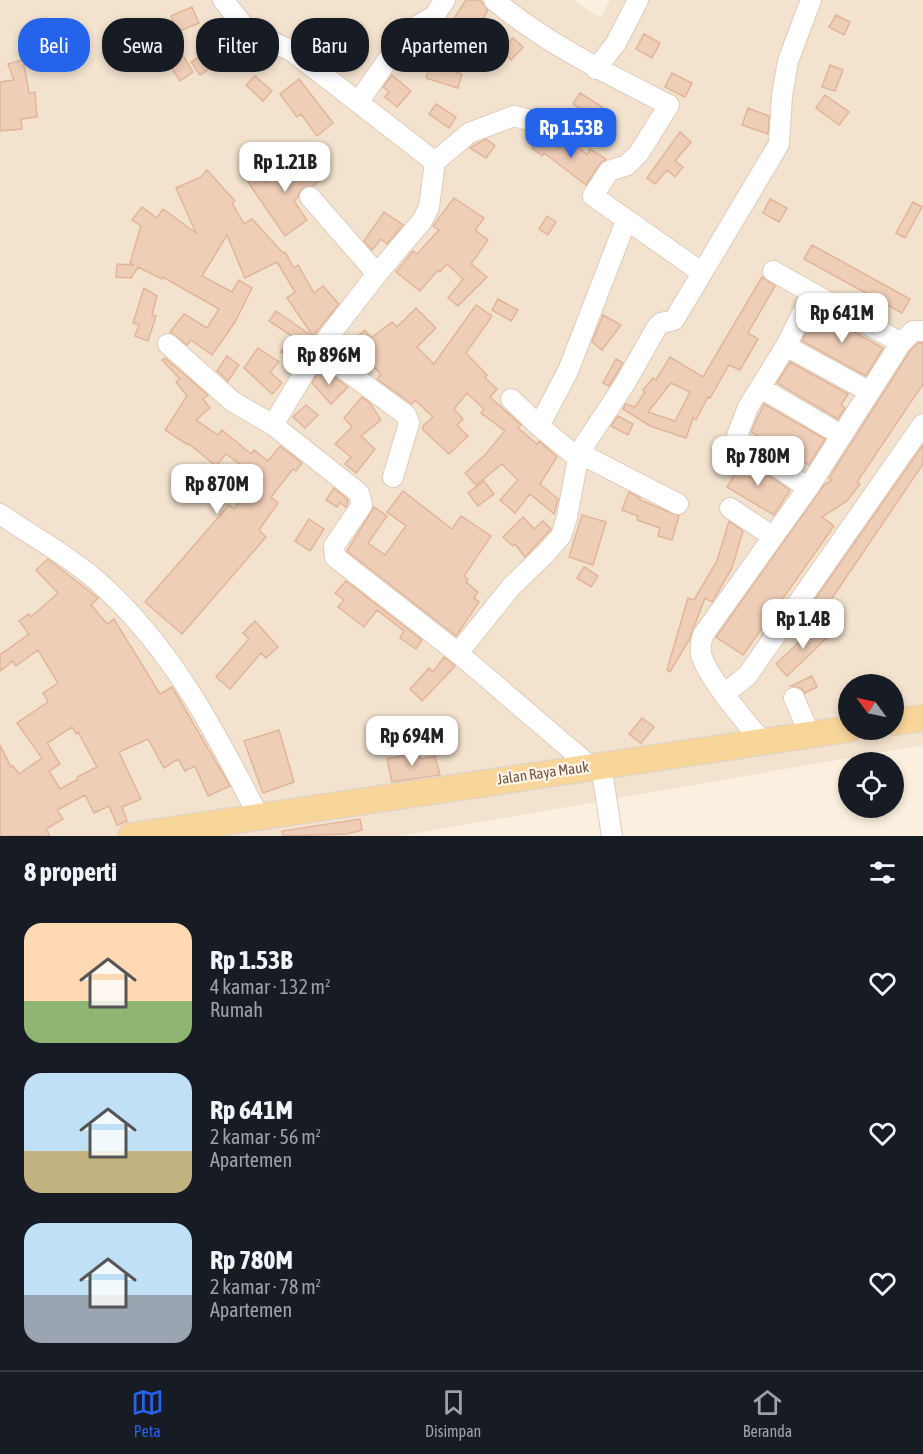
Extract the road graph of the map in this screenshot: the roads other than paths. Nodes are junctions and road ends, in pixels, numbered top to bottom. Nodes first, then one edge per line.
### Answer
1 (223, 0) edge
2 (495, 0) edge
3 (638, 0) edge
4 (811, 0) edge
5 (437, 4) edge
6 (596, 69) junction
7 (359, 101) junction
8 (595, 138) dead end
9 (435, 162) junction
10 (310, 197) dead end
11 (626, 221) junction
12 (773, 271) dead end
13 (701, 272) junction
14 (377, 274) junction
15 (812, 294) junction
16 (923, 331) edge
17 (901, 343) junction
18 (168, 344) dead end
19 (786, 346) junction
20 (318, 350) junction
21 (761, 388) junction
22 (870, 392) junction
23 (511, 399) dead end
24 (923, 424) edge
25 (273, 425) junction
26 (540, 426) junction
27 (841, 435) junction
28 (578, 455) junction
29 (393, 477) dead end
30 (808, 488) junction
31 (678, 504) dead end
32 (730, 508) dead end
33 (0, 514) edge
34 (749, 522) junction
35 (772, 536) junction
36 (748, 568) junction
37 (458, 652) junction
38 (724, 694) junction
39 (794, 698) dead end
40 (923, 718) edge
41 (904, 721) edge
42 (838, 731) edge
43 (810, 735) junction
44 (761, 740) junction
45 (596, 765) junction
46 (258, 815) junction
47 (130, 836) edge
48 (612, 836) edge

1 - 7 street
2 - 6 street
3 - 6 street
4 - 13 street
5 - 7 street
6 - 11 street
7 - 9 street
8 - 9 street
9 - 14 street
10 - 14 street
11 - 13 street
11 - 26 street
12 - 15 street
13 - 28 street
14 - 20 street
15 - 17 street
15 - 19 street
16 - 17 street
17 - 22 street
18 - 25 street
19 - 21 street
19 - 22 street
20 - 25 street
20 - 29 street
21 - 27 street
21 - 30 street
22 - 27 street
23 - 26 street
24 - 38 street
25 - 37 street
26 - 28 street
27 - 30 street
28 - 31 street
28 - 37 street
30 - 35 street
32 - 34 street
33 - 46 street
34 - 35 street
34 - 36 street
35 - 36 street
36 - 38 street
37 - 45 street
38 - 44 street
39 - 43 street
40 - 41 main road
42 - 43 main road, Jalan Raya Mauk
43 - 44 main road, Jalan Raya Mauk
44 - 45 main road, Jalan Raya Mauk
45 - 46 main road, Jalan Raya Mauk
45 - 48 street
46 - 47 main road, Jalan Raya Mauk

